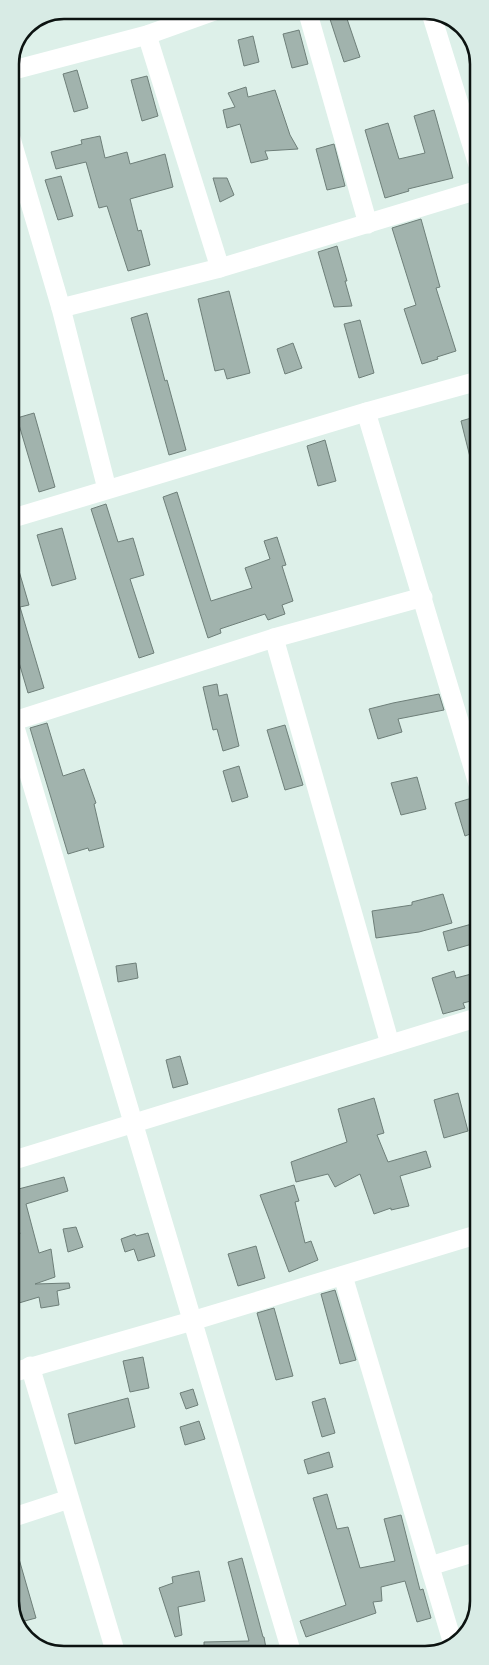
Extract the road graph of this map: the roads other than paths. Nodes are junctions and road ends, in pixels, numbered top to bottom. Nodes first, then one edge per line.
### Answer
1 (193, 19) edge
2 (310, 19) edge
3 (434, 20) edge
4 (147, 36) junction
5 (19, 69) edge
6 (470, 122) edge
7 (19, 166) edge
8 (470, 192) edge
9 (368, 224) junction
10 (220, 268) junction
11 (61, 308) junction
12 (470, 383) edge
13 (366, 412) junction
14 (107, 489) junction
15 (19, 516) edge
16 (423, 597) junction
17 (274, 638) junction
18 (19, 717) edge
19 (19, 746) edge
20 (470, 757) edge
21 (470, 1020) edge
22 (390, 1044) junction
23 (132, 1123) junction
24 (19, 1158) edge
25 (470, 1237) edge
26 (343, 1276) junction
27 (192, 1321) junction
28 (30, 1366) junction
29 (19, 1369) edge
30 (69, 1499) junction
31 (19, 1515) edge
32 (470, 1554) edge
33 (430, 1566) junction
34 (451, 1638) edge
35 (114, 1646) edge
36 (290, 1646) edge

1 - 4 street
2 - 9 street
3 - 6 street
4 - 5 street
4 - 10 street
7 - 11 street
8 - 9 street
9 - 10 street
10 - 11 street
11 - 14 street
12 - 13 street
13 - 14 street
13 - 16 street
14 - 15 street
16 - 17 street
16 - 20 street
17 - 18 street
17 - 22 street
19 - 23 street
21 - 22 street
22 - 23 street
23 - 24 street
23 - 27 street
25 - 26 street
26 - 27 street
26 - 33 street
27 - 28 street
27 - 36 street
28 - 29 street
28 - 30 street
30 - 31 street
30 - 35 street
32 - 33 street
33 - 34 street

